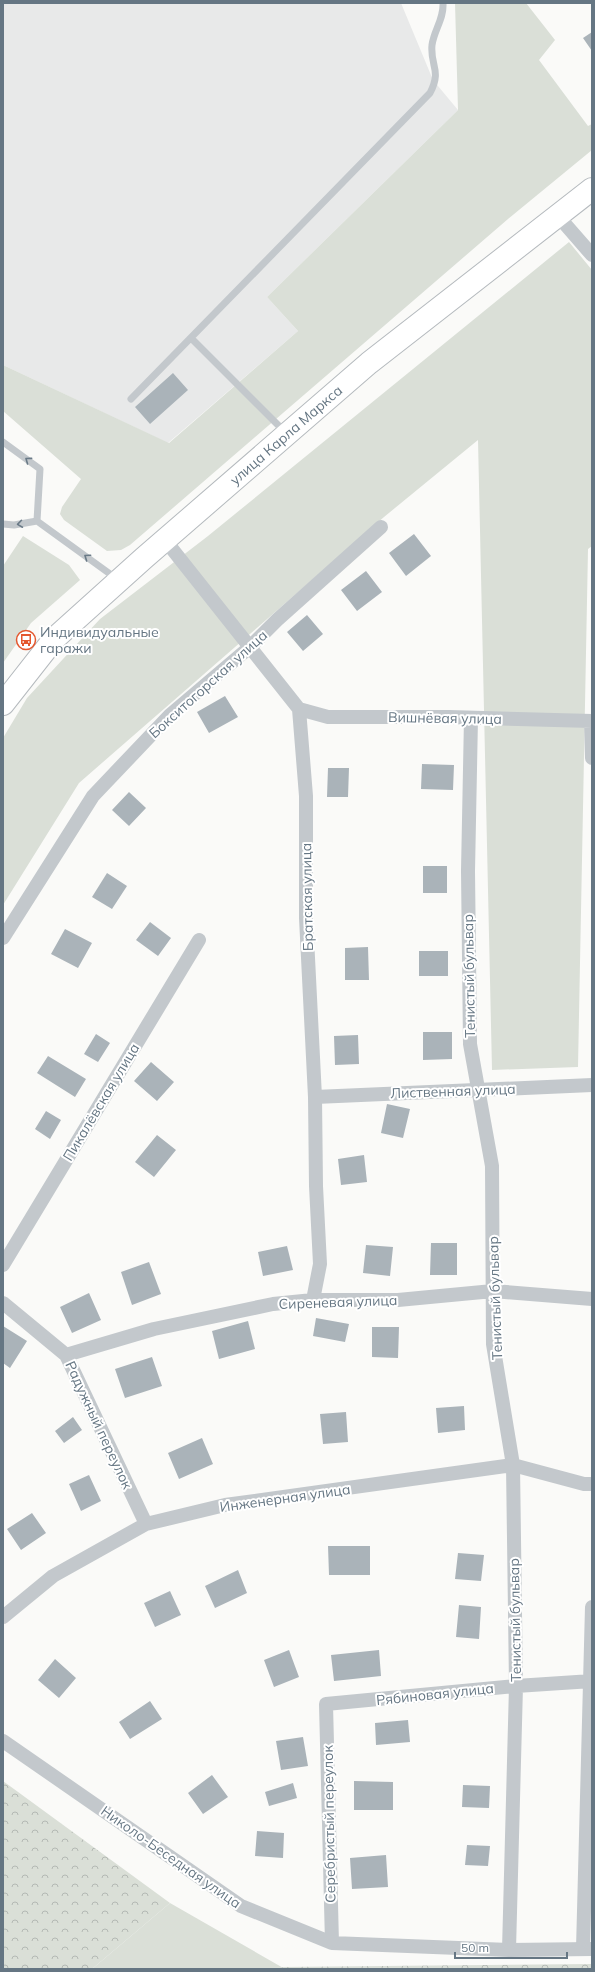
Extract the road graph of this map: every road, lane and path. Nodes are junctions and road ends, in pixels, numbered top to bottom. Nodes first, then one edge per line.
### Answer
1 (443, 3) edge
2 (592, 190) edge
3 (558, 216) junction
4 (592, 255) edge
5 (191, 338) junction
6 (131, 399) dead end
7 (286, 434) junction
8 (3, 442) edge
9 (37, 521) junction
10 (3, 524) edge
11 (381, 527) dead end
12 (165, 540) junction
13 (119, 580) junction
14 (250, 647) junction
15 (3, 704) edge
16 (299, 709) junction
17 (471, 718) junction
18 (592, 721) edge
19 (592, 758) edge
20 (3, 938) edge
21 (199, 940) dead end
22 (592, 1085) edge
23 (478, 1090) junction
24 (315, 1097) junction
25 (3, 1264) edge
26 (493, 1291) junction
27 (592, 1299) edge
28 (313, 1300) junction
29 (3, 1303) edge
30 (66, 1355) junction
31 (513, 1465) junction
32 (592, 1484) edge
33 (146, 1524) junction
34 (592, 1607) edge
35 (3, 1617) edge
36 (591, 1681) edge
37 (516, 1686) junction
38 (326, 1704) joint
39 (3, 1741) edge
40 (332, 1943) junction
41 (588, 1949) edge
42 (509, 1950) junction

1 - 5 lane
2 - 3 main road, улица Карла Маркса
3 - 4 street
3 - 7 main road, улица Карла Маркса
5 - 6 lane
5 - 7 lane
7 - 12 main road, улица Карла Маркса
9 -> 8 lane
9 -> 10 lane
13 -> 9 lane
11 - 14 street, Бокситогорская улица
12 - 13 main road, улица Карла Маркса
12 - 14 street
13 - 15 main road, улица Карла Маркса
14 - 16 street
14 - 20 street, Бокситогорская улица
16 - 17 street, Вишнёвая улица
16 - 24 street, Братская улица
17 - 18 street, Вишнёвая улица
17 - 23 street, Тенистый бульвар
18 - 19 street
21 - 25 street, Пикалёвская улица
22 - 23 street, Лиственная улица
23 - 24 street, Лиственная улица
23 - 26 street, Тенистый бульвар
24 - 28 street, Братская улица
26 - 27 street, Сиреневая улица
26 - 28 street, Сиреневая улица
26 - 31 street, Тенистый бульвар
28 - 30 street, Сиреневая улица
29 - 30 street, Радужный переулок
30 - 33 street, Радужный переулок
31 - 32 street, Инженерная улица
31 - 33 street, Инженерная улица
31 - 37 street, Тенистый бульвар
33 - 35 street, Инженерная улица
34 - 36 street
36 - 37 street, Рябиновая улица
36 - 41 street
37 - 38 street, Рябиновая улица
37 - 42 street, Тенистый бульвар
38 - 40 street, Серебристый переулок
39 - 40 street, Николо-Беседная улица
40 - 42 street, Николо-Беседная улица
41 - 42 street, Николо-Беседная улица

